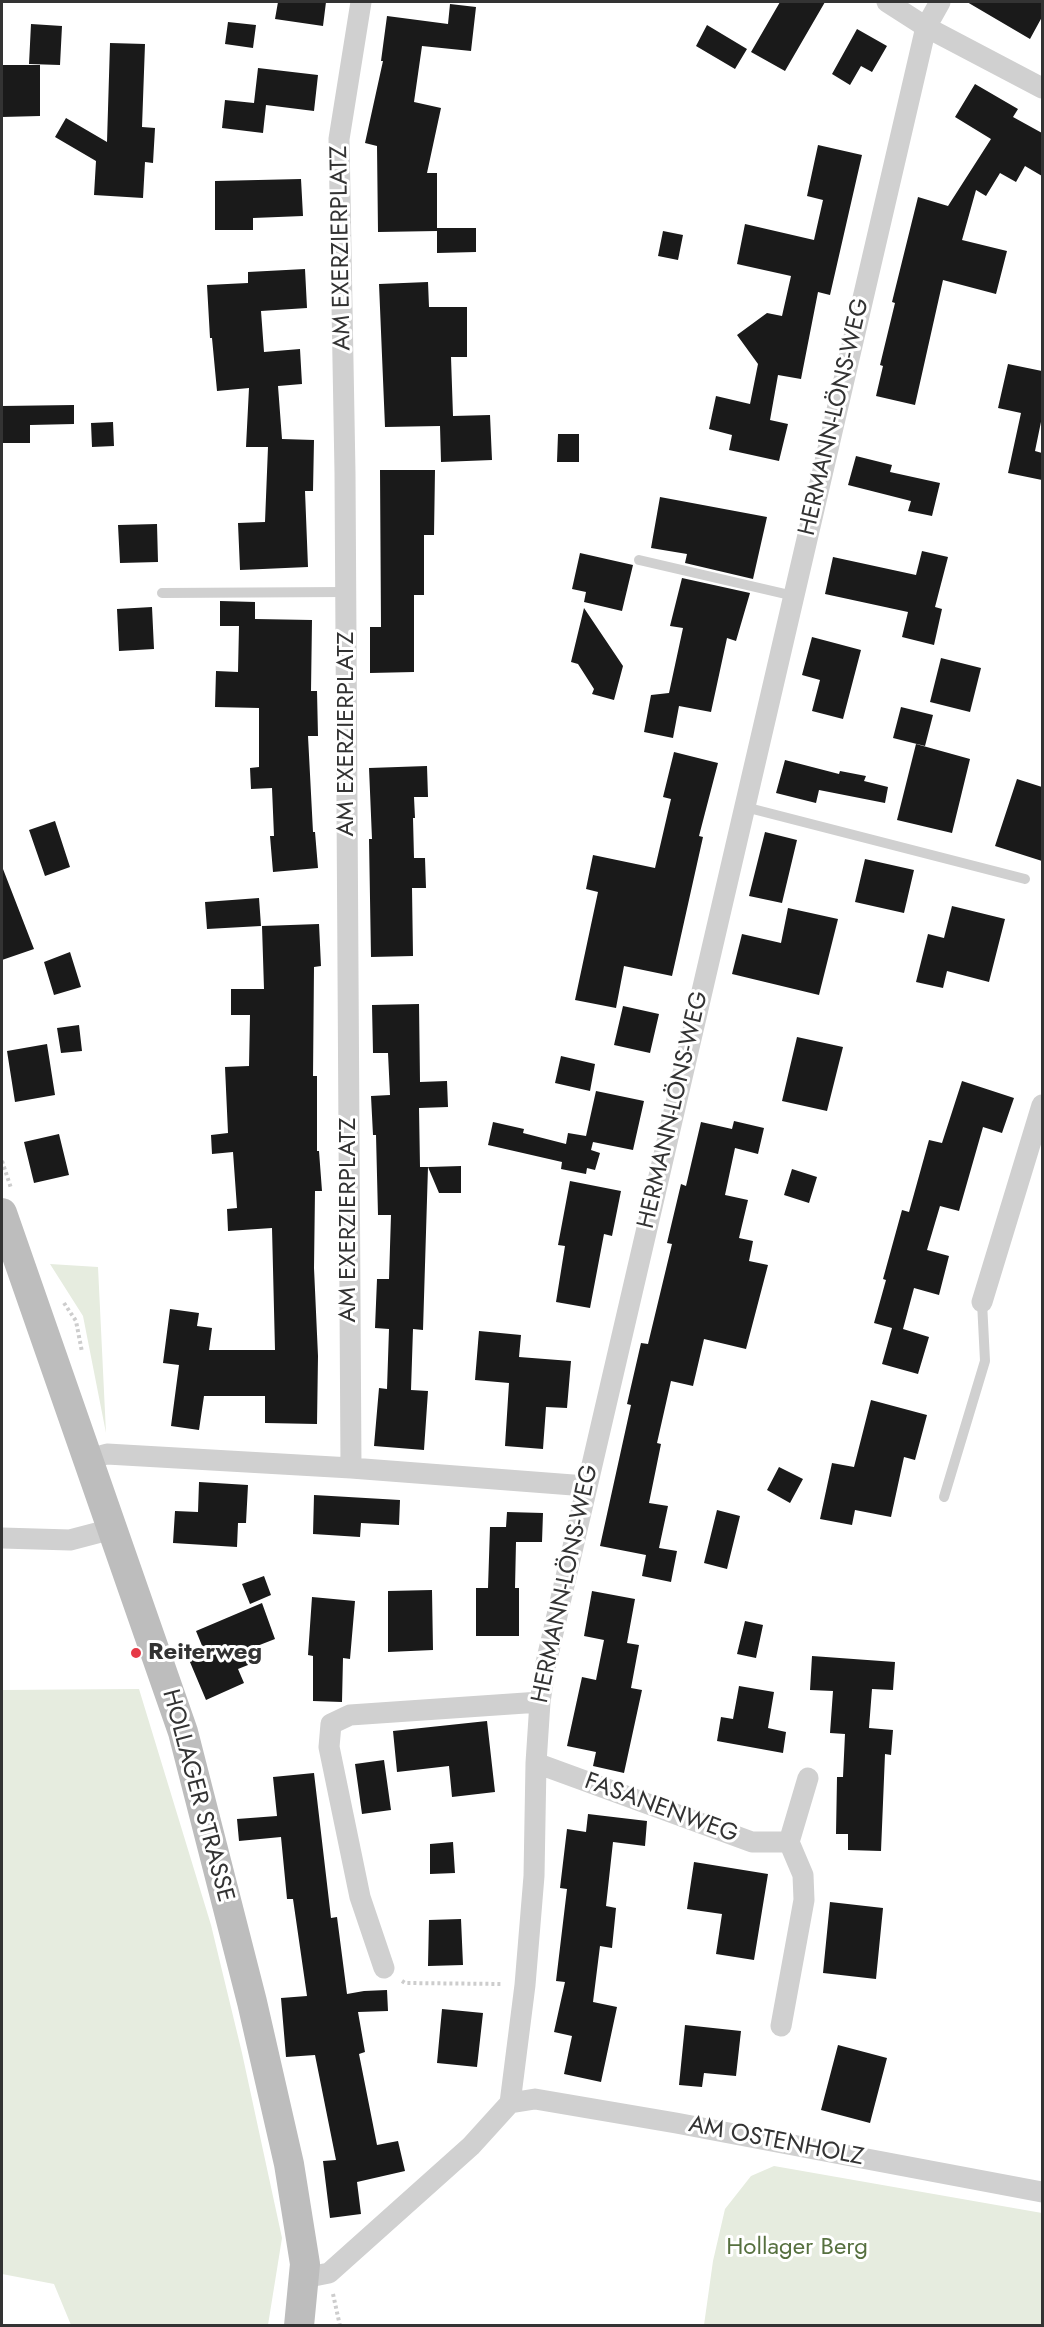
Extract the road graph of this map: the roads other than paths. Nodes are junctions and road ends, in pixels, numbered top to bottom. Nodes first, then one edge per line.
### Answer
1 (361, 2) edge
2 (887, 2) edge
3 (940, 2) edge
4 (926, 27) junction
5 (1042, 88) edge
6 (639, 560) dead end
7 (346, 592) junction
8 (162, 593) dead end
9 (794, 596) junction
10 (745, 807) junction
11 (1025, 879) dead end
12 (1042, 1105) edge
13 (2, 1213) edge
14 (982, 1302) joint
15 (89, 1459) junction
16 (351, 1468) junction
17 (586, 1486) junction
18 (944, 1497) dead end
19 (112, 1529) junction
20 (2, 1538) edge
21 (540, 1702) junction
22 (536, 1763) junction
23 (808, 1778) dead end
24 (789, 1842) junction
25 (384, 1968) road end
26 (781, 2026) dead end
27 (510, 2103) junction
28 (1042, 2192) edge
29 (316, 2276) junction
30 (299, 2325) edge

1 - 7 street, AM EXERZIERPLATZ
2 - 4 street
3 - 4 street, HERMANN-LÖNS-WEG
4 - 5 street
4 - 9 street, HERMANN-LÖNS-WEG
6 - 9 lane
7 - 8 lane
7 - 16 street, AM EXERZIERPLATZ
9 - 10 street, HERMANN-LÖNS-WEG
10 - 11 lane
10 - 17 street, HERMANN-LÖNS-WEG
12 - 14 street
13 - 15 main road, HOLLAGER STRASSE
14 - 18 lane
15 - 16 street
15 - 19 main road, HOLLAGER STRASSE
16 - 17 street
17 - 21 street, HERMANN-LÖNS-WEG
19 - 20 street
19 - 29 main road, HOLLAGER STRASSE
21 - 22 street, HERMANN-LÖNS-WEG
21 - 25 street
22 - 24 street, FASANENWEG
22 - 27 street, HERMANN-LÖNS-WEG
23 - 24 street
24 - 26 street
27 - 28 street, AM OSTENHOLZ
27 - 29 street
29 - 30 main road, HOLLAGER STRASSE

